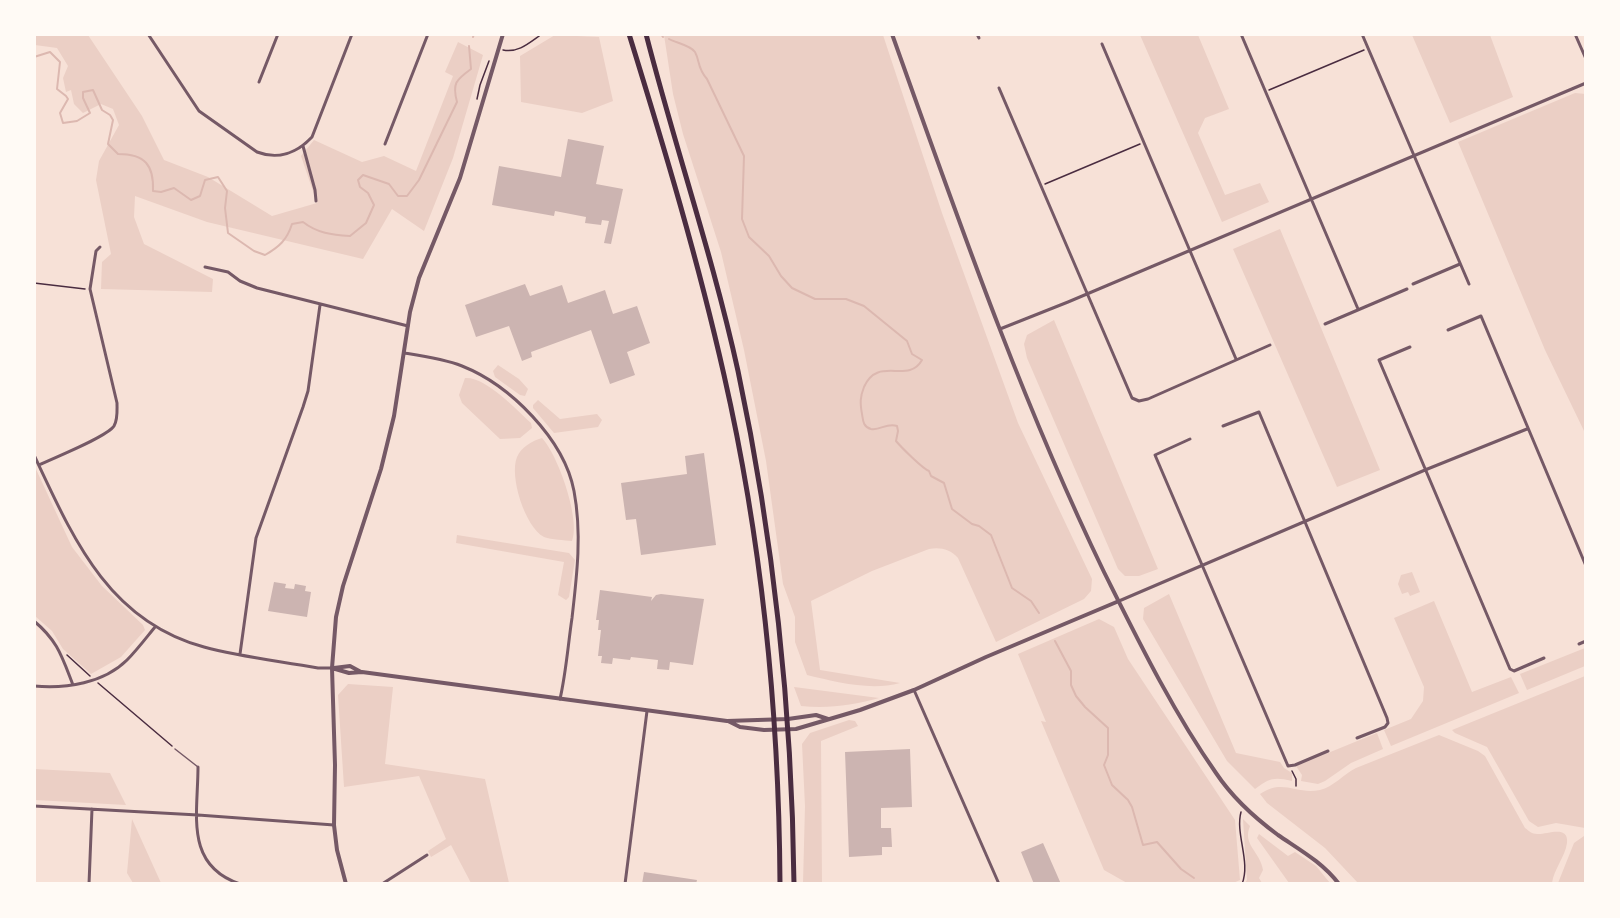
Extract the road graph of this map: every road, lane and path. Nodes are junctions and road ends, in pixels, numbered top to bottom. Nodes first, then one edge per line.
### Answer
1 (148, 34) edge
2 (278, 34) edge
3 (352, 34) edge
4 (428, 34) edge
5 (503, 34) edge
6 (542, 34) edge
7 (629, 34) edge
8 (646, 34) edge
9 (892, 34) edge
10 (1241, 34) edge
11 (1362, 34) edge
12 (1575, 34) edge
13 (1102, 44) dead end
14 (1368, 48) junction
15 (499, 49) junction
16 (1586, 59) edge
17 (259, 82) dead end
18 (1586, 83) edge
19 (999, 88) dead end
20 (1265, 91) junction
21 (1144, 142) junction
22 (385, 144) dead end
23 (303, 146) junction
24 (1413, 155) junction
25 (1041, 185) junction
26 (1310, 199) junction
27 (316, 201) dead end
28 (100, 246) dead end
29 (1189, 250) junction
30 (1460, 264) junction
31 (205, 267) dead end
32 (34, 283) edge
33 (1413, 284) dead end
34 (1469, 284) dead end
35 (90, 289) junction
36 (1407, 289) dead end
37 (1087, 294) junction
38 (320, 305) junction
39 (1358, 309) junction
40 (1325, 324) dead end
41 (408, 326) junction
42 (999, 329) junction
43 (1448, 330) dead end
44 (1270, 345) dead end
45 (1410, 347) dead end
46 (404, 353) junction
47 (1236, 359) junction
48 (1223, 426) dead end
49 (1527, 429) junction
50 (1190, 439) dead end
51 (34, 455) edge
52 (39, 465) junction
53 (1425, 470) junction
54 (1304, 522) junction
55 (1202, 565) junction
56 (1586, 566) edge
57 (1119, 601) junction
58 (34, 621) edge
59 (155, 627) junction
60 (1586, 641) edge
61 (1579, 644) dead end
62 (59, 649) junction
63 (240, 654) junction
64 (1544, 658) dead end
65 (332, 668) junction
66 (94, 680) junction
67 (73, 685) junction
68 (34, 686) edge
69 (914, 690) junction
70 (560, 699) junction
71 (647, 711) junction
72 (828, 718) junction
73 (788, 719) junction
74 (774, 720) junction
75 (727, 721) junction
76 (788, 729) junction
77 (774, 730) junction
78 (1357, 738) dead end
79 (175, 749) joint
80 (1328, 751) dead end
81 (1288, 766) junction
82 (198, 767) joint
83 (1296, 786) dead end
84 (34, 806) edge
85 (1245, 807) junction
86 (92, 809) junction
87 (198, 815) junction
88 (334, 825) junction
89 (427, 855) dead end
90 (89, 884) edge
91 (240, 884) edge
92 (346, 884) edge
93 (382, 884) edge
94 (625, 884) edge
95 (780, 884) edge
96 (794, 884) edge
97 (999, 884) edge
98 (1242, 884) edge
99 (1339, 884) edge

1 - 23 street
2 - 17 street
3 - 23 street
4 - 22 street
5 - 15 street
6 - 15 path
7 - 74 main road
8 - 73 main road
9 - 42 street
10 - 20 street
11 - 14 street
12 - 16 street
13 - 21 street
14 - 20 path
14 - 24 street
15 - 41 street
18 - 24 street
19 - 25 street
20 - 26 street
21 - 25 path
21 - 29 street
23 - 27 street
24 - 26 street
24 - 30 street
25 - 37 street
26 - 29 street
26 - 39 street
28 - 35 street
29 - 37 street
29 - 47 street
30 - 33 street
30 - 34 street
31 - 38 street
32 - 35 path
35 - 52 street
36 - 39 street
37 - 42 street
37 - 47 street
38 - 41 street
38 - 63 street
39 - 40 street
41 - 46 street
42 - 57 street
43 - 49 street
44 - 47 street
45 - 53 street
46 - 65 street
46 - 70 street
48 - 54 street
49 - 53 street
49 - 56 street
50 - 55 street
51 - 52 street
52 - 59 street
53 - 54 street
53 - 64 street
54 - 55 street
54 - 78 street
55 - 57 street
55 - 81 street
57 - 69 street
57 - 85 street
58 - 62 street
59 - 63 street
59 - 66 street
60 - 61 street
62 - 66 path
62 - 67 street
63 - 65 street
65 - 70 street
65 - 88 street
66 - 67 street
66 - 79 path
67 - 68 street
69 - 72 street
69 - 97 street
70 - 71 street
71 - 75 street
71 - 94 street
72 - 73 street
72 - 76 street
73 - 74 street
73 - 76 main road
74 - 75 street
74 - 77 main road
75 - 77 street
76 - 77 street
76 - 96 main road
77 - 95 main road
79 - 82 lane
80 - 81 street
81 - 83 path
82 - 87 street
84 - 86 street
85 - 98 path
85 - 99 street
86 - 87 street
86 - 90 street
87 - 88 street
87 - 91 street
88 - 92 street
89 - 93 street

